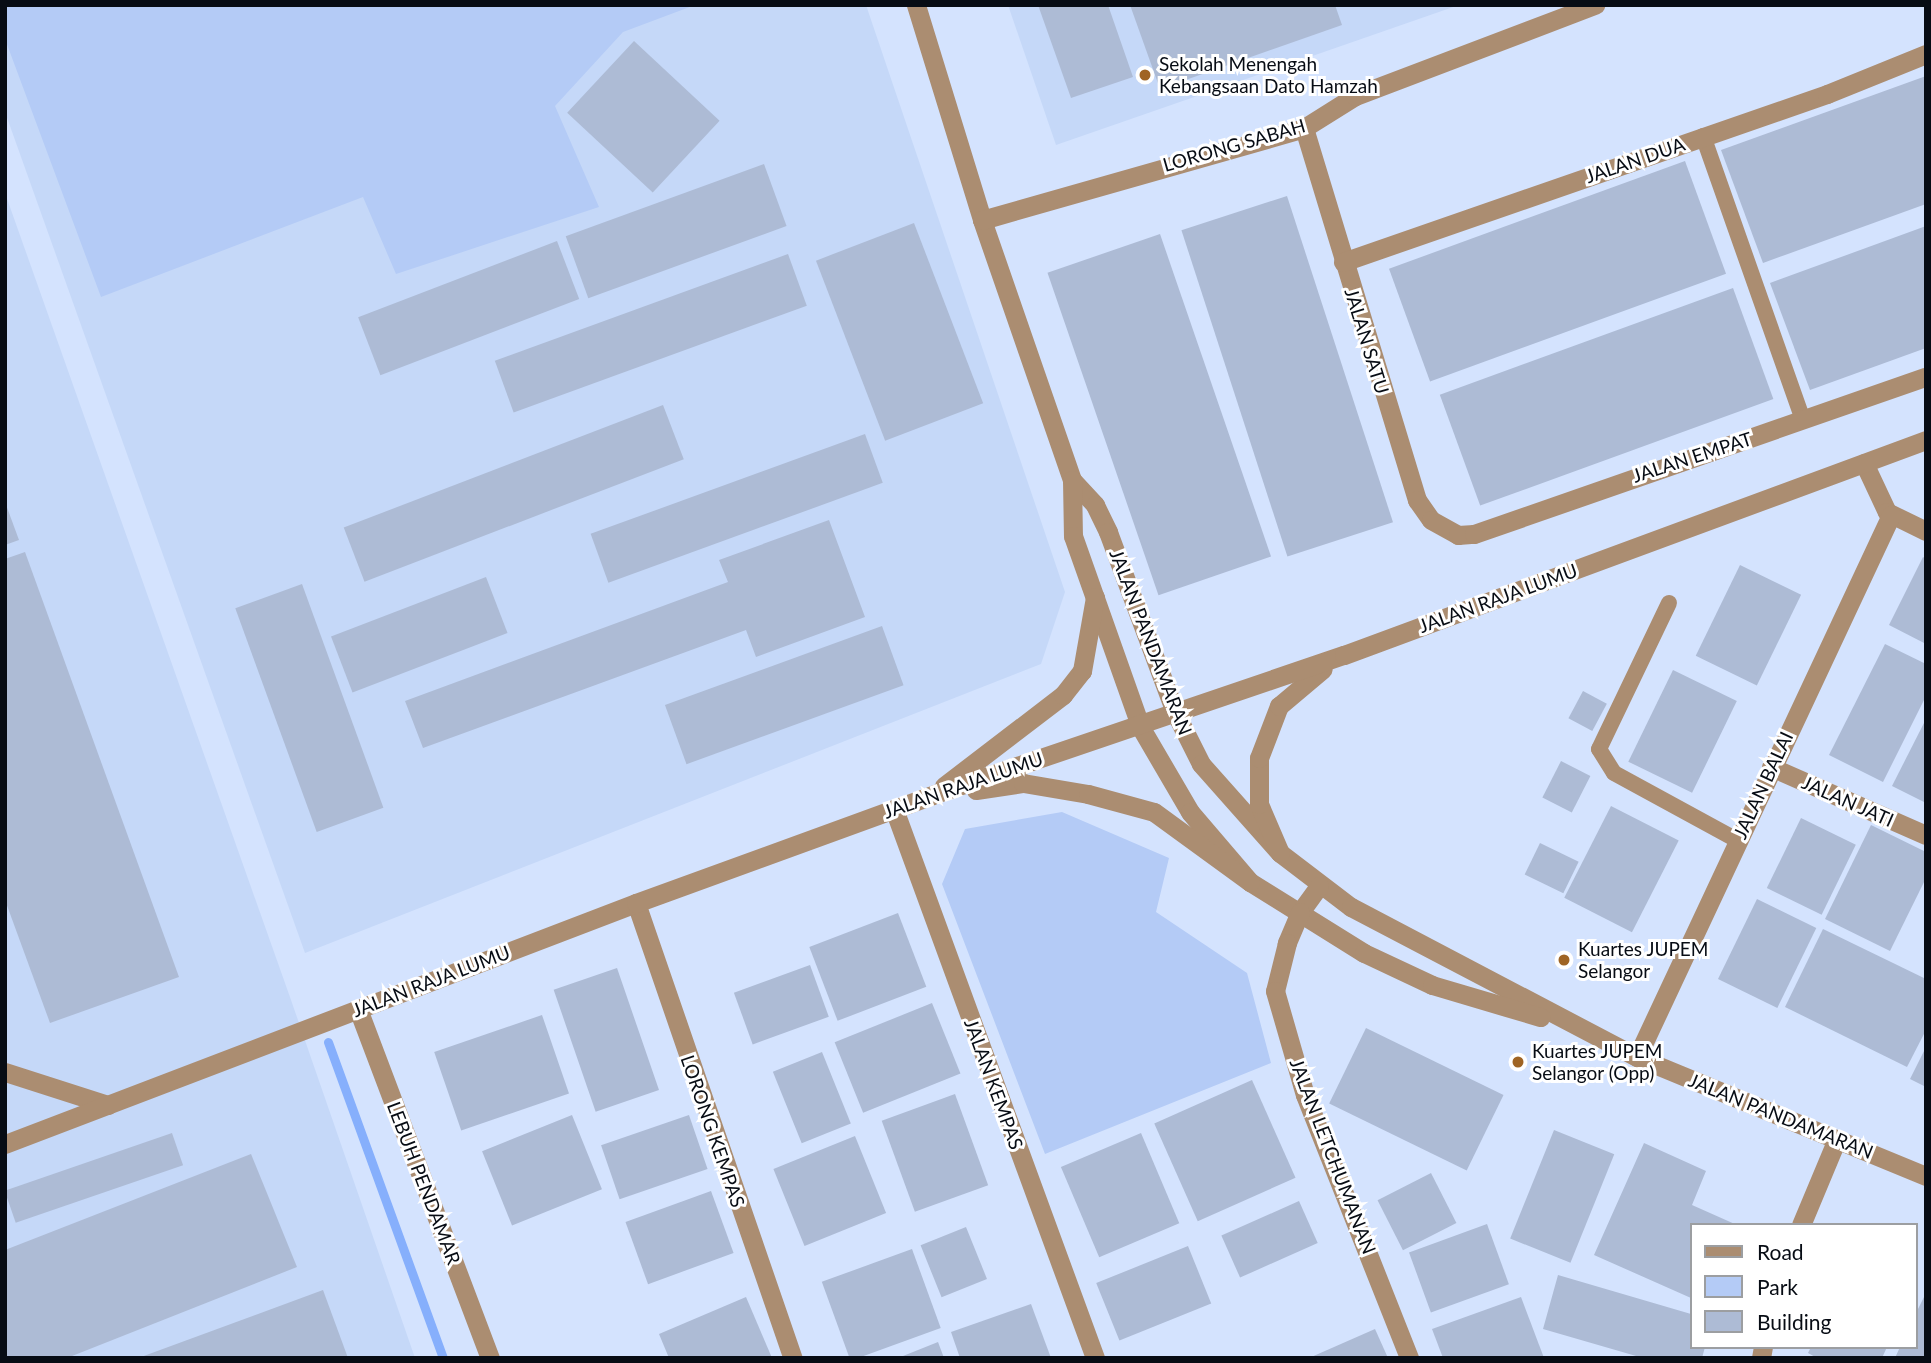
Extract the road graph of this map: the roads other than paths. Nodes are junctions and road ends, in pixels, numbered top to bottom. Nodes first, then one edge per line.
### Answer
1 (916, 5) edge
2 (1595, 5) edge
3 (1926, 54) edge
4 (1304, 128) junction
5 (1703, 136) junction
6 (982, 220) junction
7 (1343, 262) junction
8 (1926, 377) edge
9 (1803, 420) junction
10 (1926, 440) edge
11 (1864, 463) junction
12 (1072, 480) junction
13 (1891, 515) junction
14 (1926, 531) edge
15 (1458, 535) joint
16 (1096, 597) junction
17 (1669, 603) dead end
18 (1344, 655) junction
19 (1175, 712) junction
20 (1140, 728) junction
21 (1771, 767) junction
22 (932, 795) junction
23 (894, 809) junction
24 (1926, 835) edge
25 (1737, 840) junction
26 (1280, 853) junction
27 (1250, 882) junction
28 (1319, 886) junction
29 (636, 903) junction
30 (1300, 912) junction
31 (358, 1009) junction
32 (1564, 1023) junction
33 (1637, 1058) junction
34 (5, 1072) edge
35 (108, 1105) junction
36 (1837, 1139) junction
37 (5, 1143) edge
38 (1926, 1176) edge
39 (1802, 1223) edge
40 (490, 1358) edge
41 (793, 1358) edge
42 (1095, 1358) edge
43 (1409, 1358) edge

1 - 6 street, JALAN PANDAMARAN
2 - 4 street, LORONG SABAH
3 - 5 street, JALAN DUA
4 - 6 street, LORONG SABAH
4 - 7 street, JALAN SATU
5 - 7 street, JALAN DUA
5 - 9 lane
6 - 12 street, JALAN PANDAMARAN
7 - 15 street, JALAN SATU
8 - 9 street, JALAN EMPAT
9 - 15 street, JALAN EMPAT
10 - 11 street, JALAN RAJA LUMU
11 - 13 street
11 - 18 street, JALAN RAJA LUMU
12 - 16 street
12 - 19 street, JALAN PANDAMARAN
13 - 14 street
13 - 21 street, JALAN BALAI
16 - 20 street
16 - 22 street
17 - 25 lane
18 - 19 street, JALAN RAJA LUMU
18 - 26 street
19 - 20 street, JALAN RAJA LUMU
19 - 26 street, JALAN PANDAMARAN
20 - 22 street, JALAN RAJA LUMU
20 - 27 street
21 - 24 street, JALAN JATI
21 - 25 street, JALAN BALAI
22 - 23 street, JALAN RAJA LUMU
22 - 27 street
23 - 29 street, JALAN RAJA LUMU
23 - 42 street, JALAN KEMPAS
25 - 33 street, JALAN BALAI
26 - 28 street, JALAN PANDAMARAN
27 - 30 street
28 - 30 street, JALAN LETCHUMANAN
28 - 32 street, JALAN PANDAMARAN
29 - 31 street, JALAN RAJA LUMU
29 - 41 street, LORONG KEMPAS
30 - 32 street
30 - 43 street, JALAN LETCHUMANAN
31 - 35 street, JALAN RAJA LUMU
31 - 40 street, LEBUH PENDAMAR
32 - 33 street, JALAN PANDAMARAN
33 - 36 street, JALAN PANDAMARAN
34 - 35 street
35 - 37 street, JALAN RAJA LUMU
36 - 38 street, JALAN PANDAMARAN
36 - 39 street

